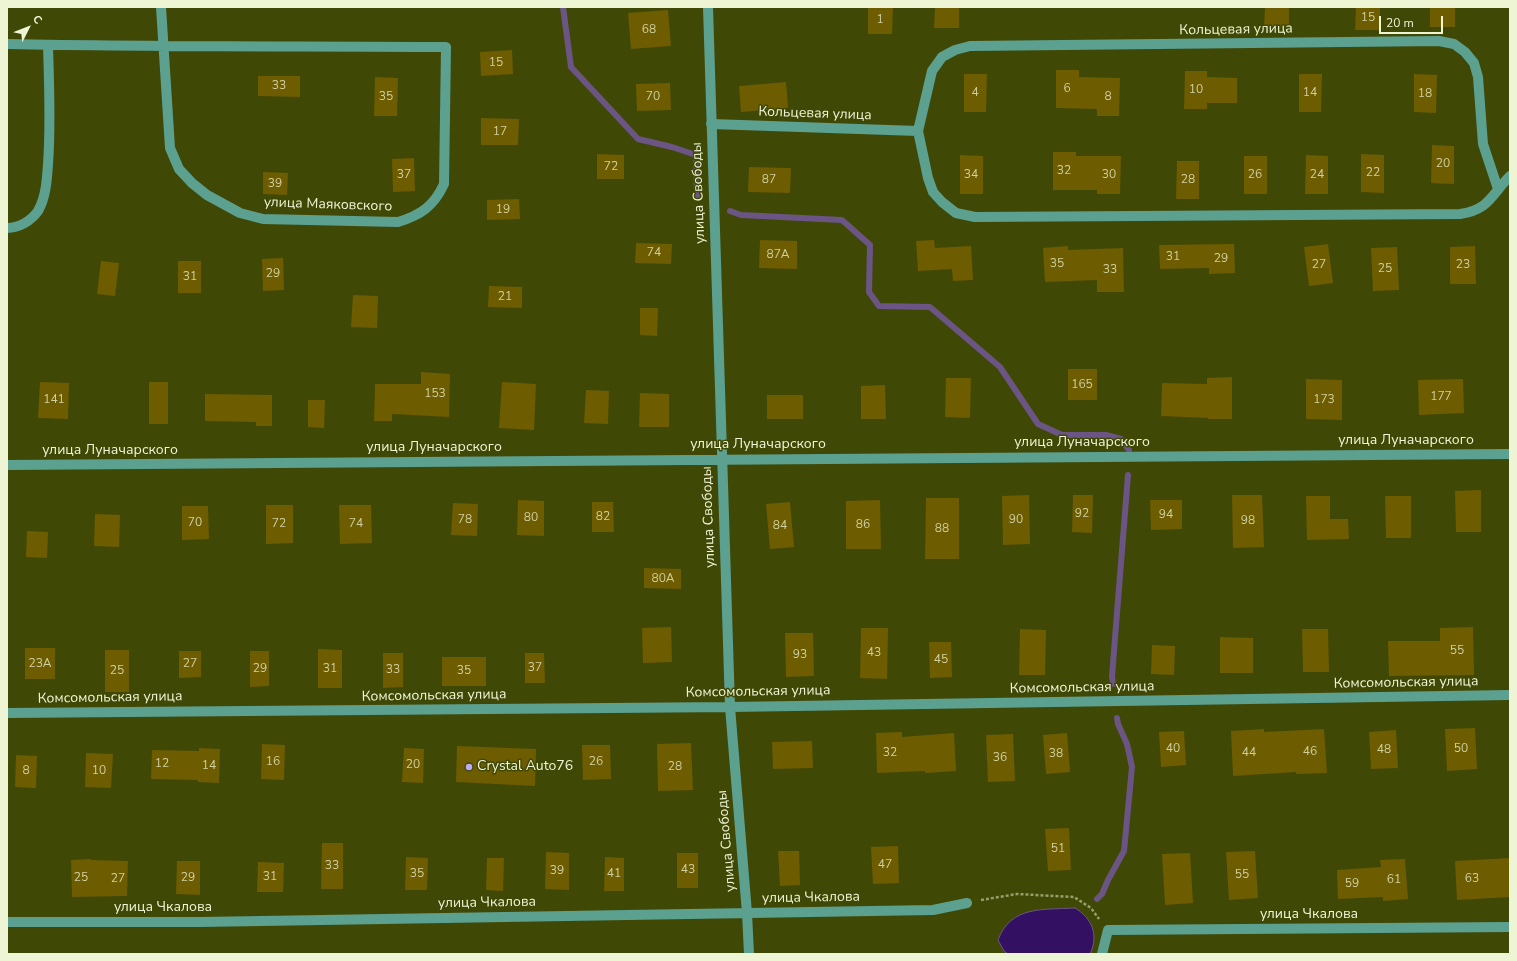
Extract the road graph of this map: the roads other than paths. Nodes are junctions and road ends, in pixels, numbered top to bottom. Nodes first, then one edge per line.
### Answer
1 (161, 7) edge
2 (708, 7) edge
3 (7, 44) edge
4 (48, 45) junction
5 (162, 45) junction
6 (711, 124) junction
7 (918, 131) junction
8 (1510, 176) edge
9 (1498, 189) junction
10 (7, 228) edge
11 (1510, 454) edge
12 (721, 460) junction
13 (7, 465) edge
14 (1510, 695) edge
15 (730, 707) junction
16 (7, 713) edge
17 (967, 903) road end
18 (747, 913) junction
19 (7, 922) edge
20 (1510, 927) edge
21 (749, 954) edge
22 (1102, 954) edge

1 - 5 street, улица Маяковского
2 - 6 street, улица Свободы
3 - 4 street, улица Маяковского
4 - 5 street, улица Маяковского
4 - 10 street
5 - 5 street, улица Маяковского
6 - 7 street, Кольцевая улица
6 - 12 street, улица Свободы
7 - 9 street, Кольцевая улица
7 - 9 street, Кольцевая улица
8 - 9 street, Кольцевая улица
11 - 12 street, улица Луначарского
12 - 13 street, улица Луначарского
12 - 15 street, улица Свободы
14 - 15 street, Комсомольская улица
15 - 16 street, Комсомольская улица
15 - 18 street, улица Свободы
17 - 18 street, улица Чкалова
18 - 19 street, улица Чкалова
18 - 21 street, улица Свободы
20 - 22 street, улица Чкалова

